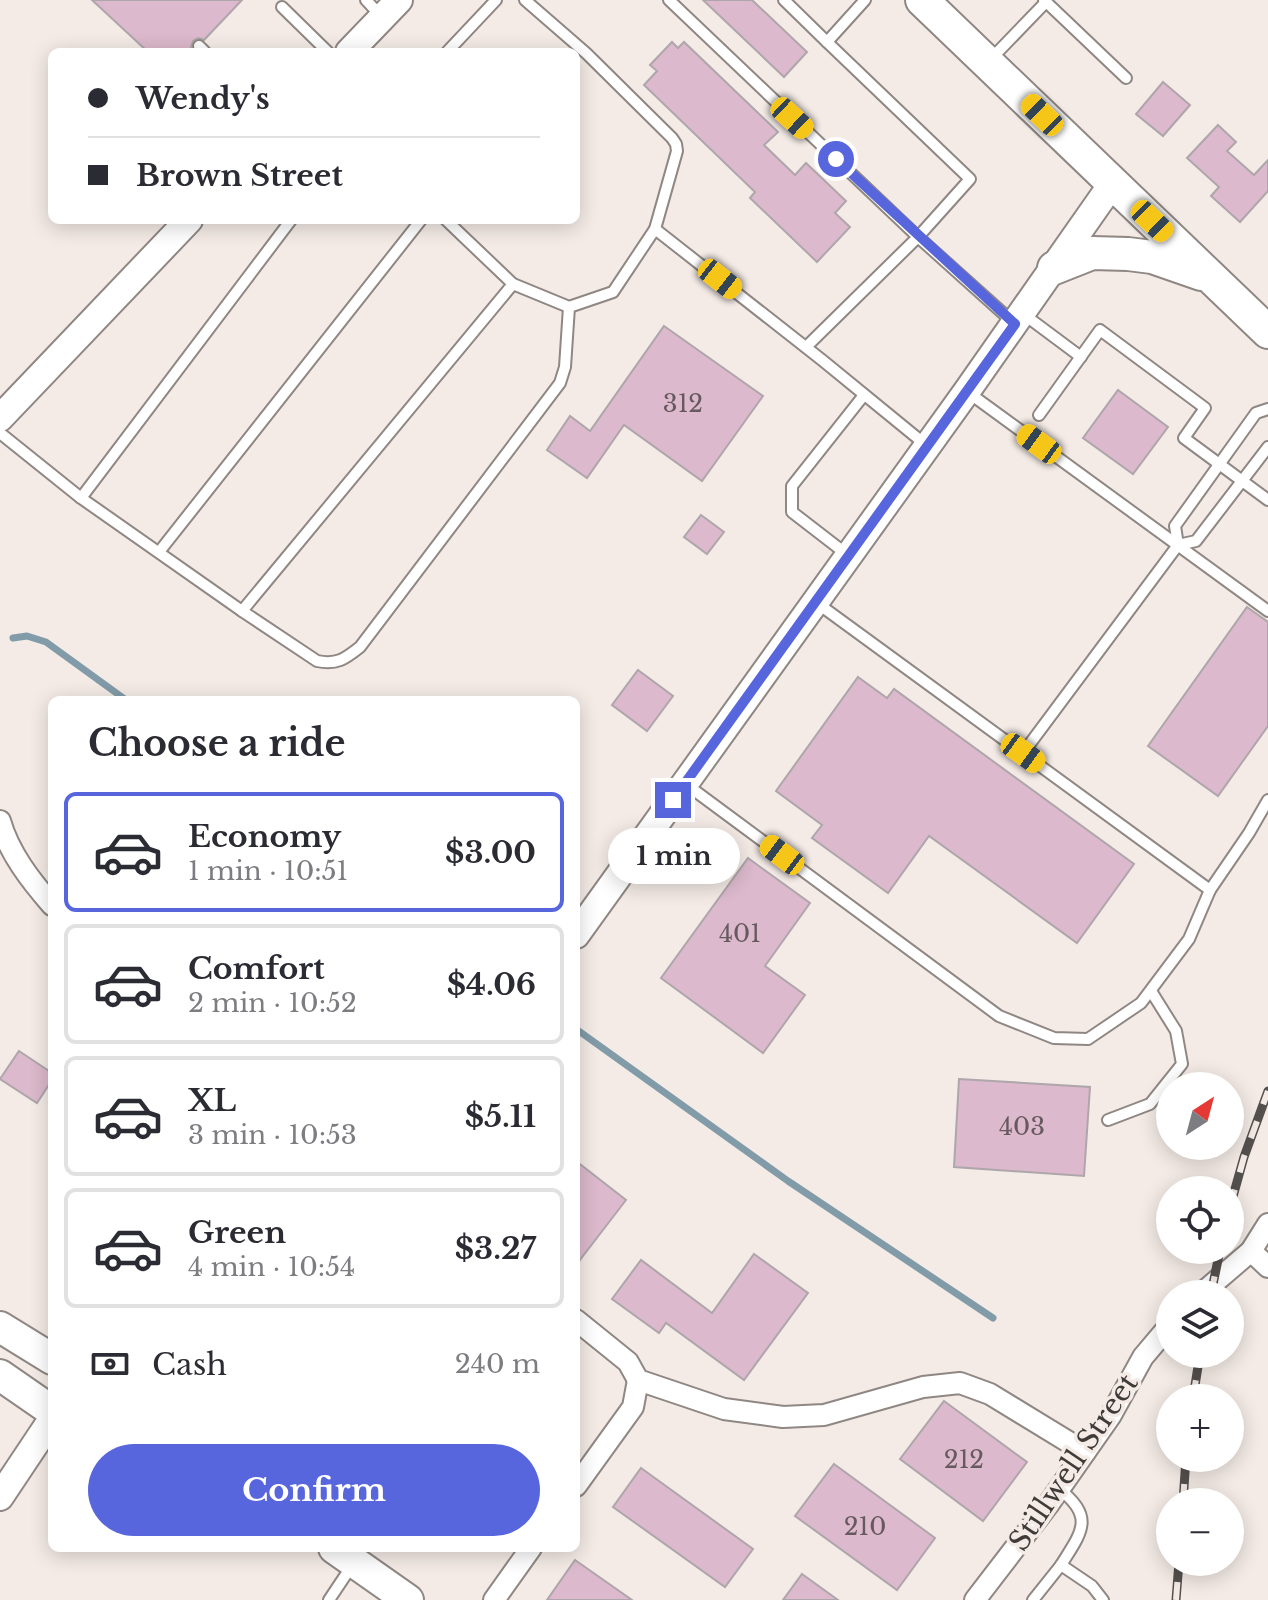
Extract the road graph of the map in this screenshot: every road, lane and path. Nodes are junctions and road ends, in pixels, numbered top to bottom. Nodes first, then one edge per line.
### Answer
1 (496, 0) edge
2 (525, 0) edge
3 (669, 0) edge
4 (784, 0) edge
5 (865, 0) edge
6 (926, 1) edge
7 (1045, 1) edge
8 (383, 6) edge
9 (282, 7) dead end
10 (827, 42) junction
11 (324, 48) edge
12 (352, 48) edge
13 (451, 48) edge
14 (987, 63) junction
15 (1126, 78) dead end
16 (1112, 184) junction
17 (185, 224) edge
18 (288, 224) edge
19 (418, 224) edge
20 (450, 224) edge
21 (655, 229) junction
22 (918, 237) junction
23 (1054, 268) junction
24 (1211, 278) junction
25 (513, 284) junction
26 (569, 307) junction
27 (1019, 319) junction
28 (1268, 332) edge
29 (806, 347) junction
30 (1081, 357) junction
31 (967, 391) junction
32 (864, 395) junction
33 (1268, 409) edge
34 (1039, 415) dead end
35 (0, 418) edge
36 (0, 433) edge
37 (928, 446) junction
38 (1268, 447) edge
39 (1218, 463) junction
40 (1242, 481) junction
41 (81, 498) junction
42 (1268, 500) edge
43 (1178, 545) junction
44 (159, 552) junction
45 (849, 556) junction
46 (816, 602) junction
47 (242, 611) junction
48 (1268, 611) edge
49 (1023, 753) junction
50 (685, 783) junction
51 (1268, 800) edge
52 (0, 821) edge
53 (1210, 890) junction
54 (48, 900) edge
55 (580, 929) edge
56 (1151, 991) junction
57 (1108, 1120) dead end
58 (1268, 1224) edge
59 (1251, 1251) junction
60 (1268, 1267) edge
61 (1217, 1280) edge
62 (580, 1323) edge
63 (0, 1327) edge
64 (1156, 1342) edge
65 (48, 1357) edge
66 (0, 1375) edge
67 (638, 1380) junction
68 (48, 1408) edge
69 (48, 1425) edge
70 (1085, 1452) junction
71 (580, 1480) edge
72 (1059, 1489) junction
73 (0, 1497) edge
74 (528, 1552) edge
75 (344, 1555) edge
76 (1061, 1565) junction
77 (329, 1600) edge
78 (408, 1600) edge
79 (494, 1600) edge
80 (975, 1600) edge
81 (1033, 1600) edge
82 (1103, 1600) edge

1 - 13 lane
2 - 21 lane
3 - 22 lane
4 - 10 lane
5 - 10 lane
6 - 14 main road
7 - 14 lane
7 - 15 lane
8 - 12 street
9 - 11 lane
10 - 22 lane
14 - 16 main road
16 - 23 street
16 - 24 main road
17 - 35 street
18 - 41 lane
19 - 44 lane
20 - 25 lane
21 - 26 lane
21 - 29 lane
22 - 27 lane
22 - 29 lane
23 - 24 main road
23 - 27 street
24 - 28 main road
25 - 26 lane
25 - 47 lane
26 - 47 lane
27 - 30 lane
27 - 31 street
29 - 32 lane
30 - 34 lane
30 - 39 lane
31 - 37 street
31 - 43 lane
32 - 37 lane
32 - 45 lane
33 - 39 lane
36 - 41 lane
37 - 45 street
38 - 40 lane
39 - 40 lane
39 - 43 lane
40 - 42 lane
40 - 43 lane
41 - 44 lane
43 - 48 lane
43 - 49 lane
44 - 47 lane
45 - 46 street
46 - 49 lane
46 - 50 street
49 - 53 lane
50 - 55 street
50 - 56 lane
51 - 53 lane
52 - 54 street
53 - 56 lane
56 - 57 lane
58 - 59 street
59 - 60 street
59 - 61 street
62 - 67 street
63 - 65 main road
64 - 70 street, Stillwell Street
66 - 68 main road
67 - 70 street
67 - 71 street
69 - 73 street
70 - 72 street, Stillwell Street
72 - 76 lane
72 - 80 street, Stillwell Street
74 - 79 street
75 - 77 lane
75 - 78 main road
76 - 81 lane
76 - 82 lane

